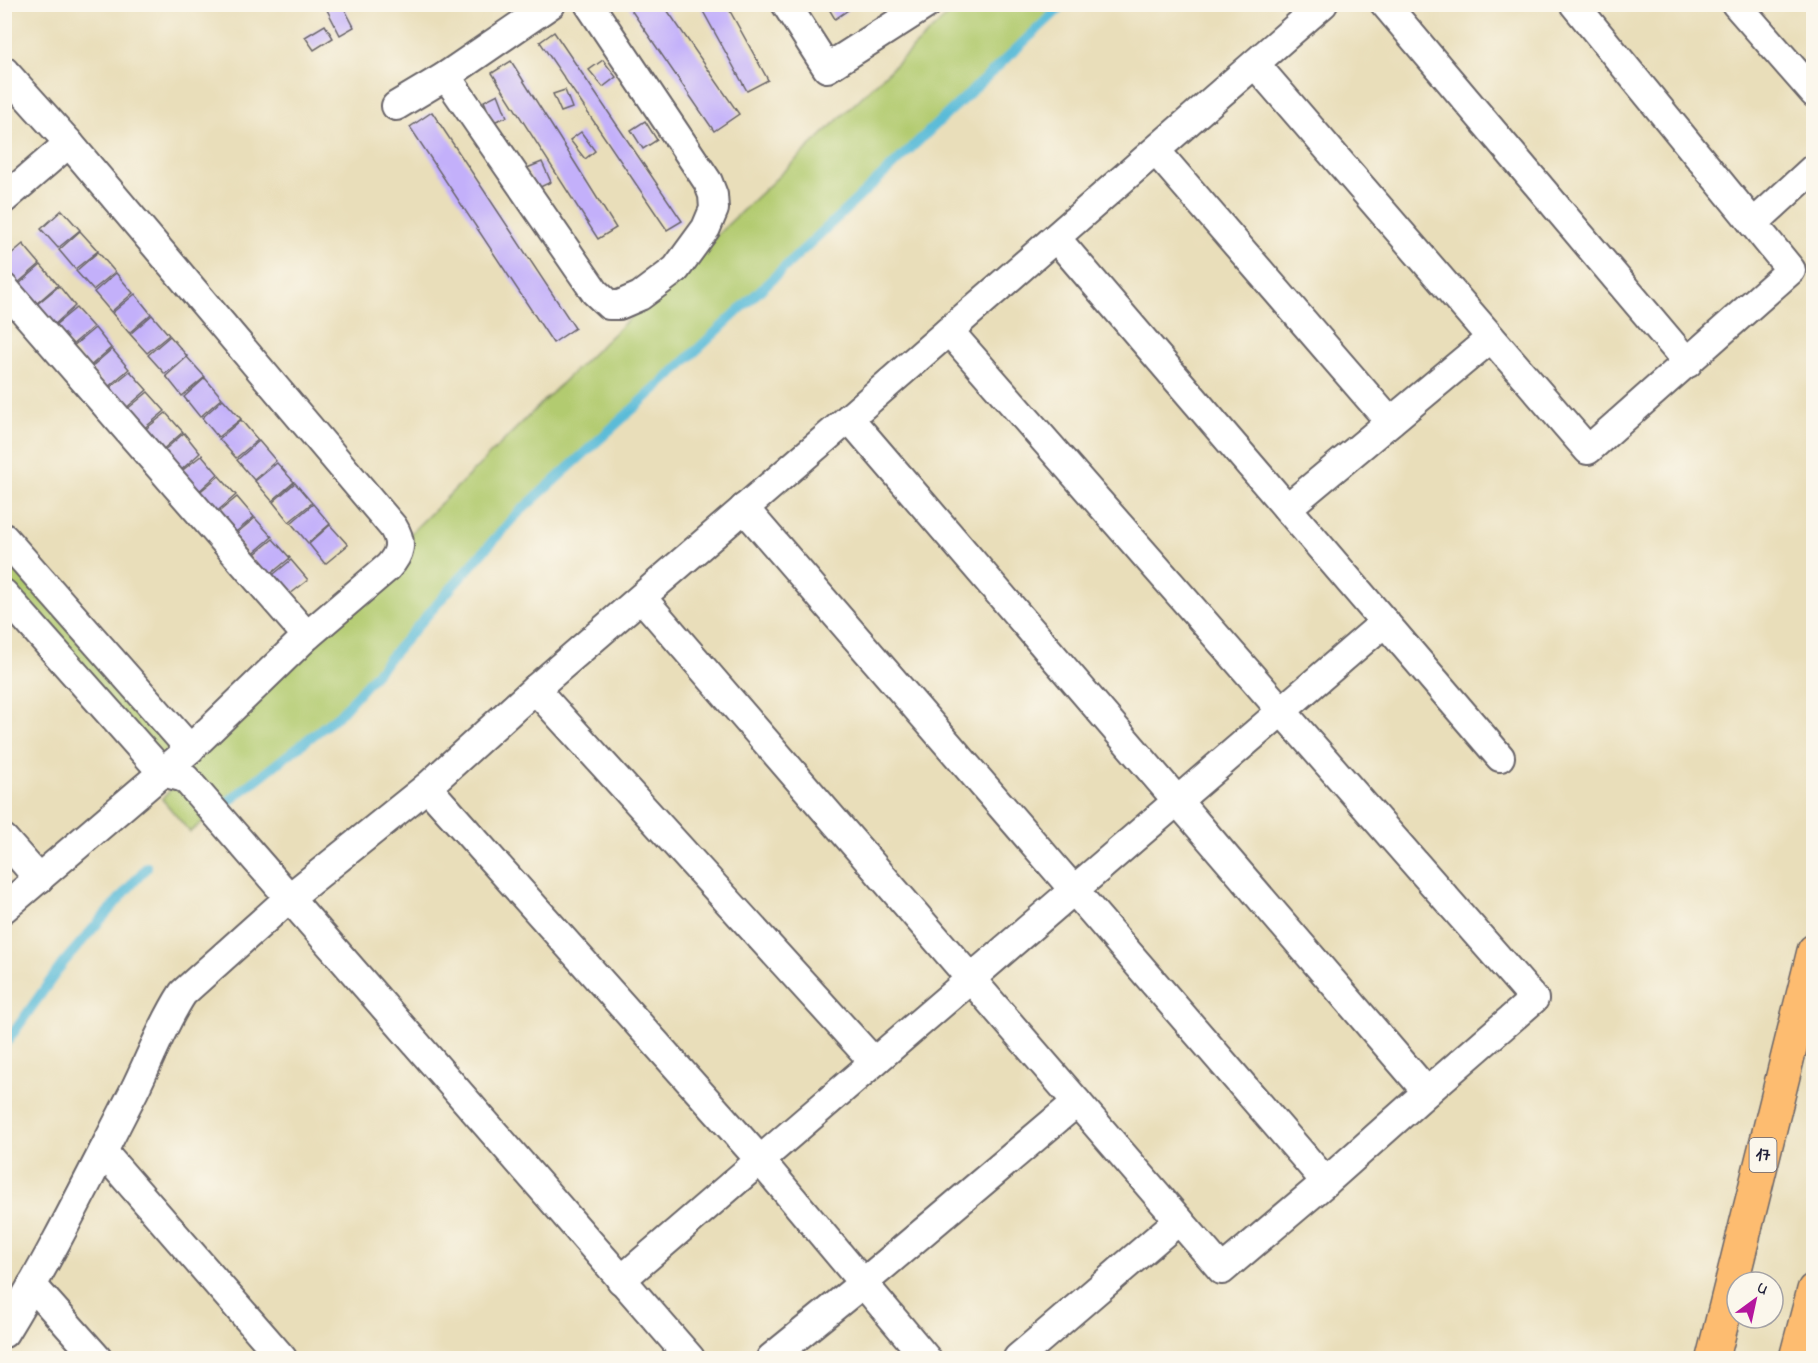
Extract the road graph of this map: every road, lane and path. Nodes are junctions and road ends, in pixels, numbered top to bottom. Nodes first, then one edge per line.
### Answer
1 (550, 4) edge
2 (589, 4) edge
3 (786, 4) edge
4 (927, 4) edge
5 (1323, 4) edge
6 (1385, 4) edge
7 (1574, 4) edge
8 (1736, 4) edge
9 (1255, 64) junction
10 (4, 71) edge
11 (446, 76) junction
12 (1814, 93) edge
13 (396, 106) dead end
14 (69, 143) junction
15 (1156, 151) junction
16 (1814, 168) edge
17 (4, 199) edge
18 (1753, 224) junction
19 (1056, 238) junction
20 (4, 288) edge
21 (949, 331) junction
22 (1491, 338) junction
23 (1688, 363) junction
24 (849, 418) junction
25 (1390, 422) junction
26 (744, 508) junction
27 (1287, 508) junction
28 (4, 538) edge
29 (4, 594) edge
30 (642, 598) junction
31 (1384, 622) junction
32 (307, 636) junction
33 (536, 688) junction
34 (1281, 711) junction
35 (190, 749) junction
36 (1500, 757) dead end
37 (174, 775) junction
38 (427, 787) junction
39 (1177, 801) junction
40 (4, 840) edge
41 (39, 879) junction
42 (1073, 890) junction
43 (289, 898) junction
44 (4, 908) edge
45 (1814, 951) edge
46 (970, 979) junction
47 (874, 1062) junction
48 (1427, 1092) junction
49 (1077, 1102) junction
50 (103, 1152) junction
51 (760, 1160) junction
52 (1326, 1182) junction
53 (1179, 1220) junction
54 (621, 1280) junction
55 (862, 1284) junction
56 (33, 1285) junction
57 (1814, 1290) edge
58 (4, 1333) edge
59 (97, 1359) edge
60 (282, 1359) edge
61 (690, 1359) edge
62 (771, 1359) edge
63 (926, 1359) edge
64 (1018, 1359) edge
65 (1713, 1359) edge
66 (1796, 1359) edge

1 - 11 street
2 - 11 street
3 - 4 street
5 - 9 street
6 - 23 street
7 - 18 street
8 - 12 street
9 - 15 street
9 - 22 street
10 - 14 street
11 - 13 street
14 - 17 street
14 - 32 street
15 - 19 street
15 - 25 street
16 - 18 street
18 - 23 street
19 - 21 street
19 - 27 street
20 - 32 street
21 - 24 street
21 - 34 street
22 - 23 street
22 - 25 street
24 - 26 street
24 - 39 street
25 - 27 street
26 - 30 street
26 - 42 street
27 - 31 street
28 - 35 street
29 - 37 street
30 - 33 street
30 - 46 street
31 - 34 street
31 - 36 street
32 - 35 street
33 - 38 street
33 - 47 street
34 - 39 street
34 - 48 street
35 - 37 street
37 - 41 street
37 - 43 street
38 - 43 street
38 - 51 street
39 - 42 street
39 - 48 street
40 - 41 street
41 - 44 street
42 - 46 street
42 - 52 street
43 - 50 street
43 - 54 street
45 - 65 highway, 17
46 - 47 street
46 - 49 street
47 - 51 street
48 - 52 street
49 - 53 street
49 - 55 street
50 - 56 street
50 - 60 street
51 - 54 street
51 - 55 street
52 - 53 street
53 - 64 street
54 - 61 street
55 - 62 street
55 - 63 street
56 - 58 street
56 - 59 street
57 - 66 highway

